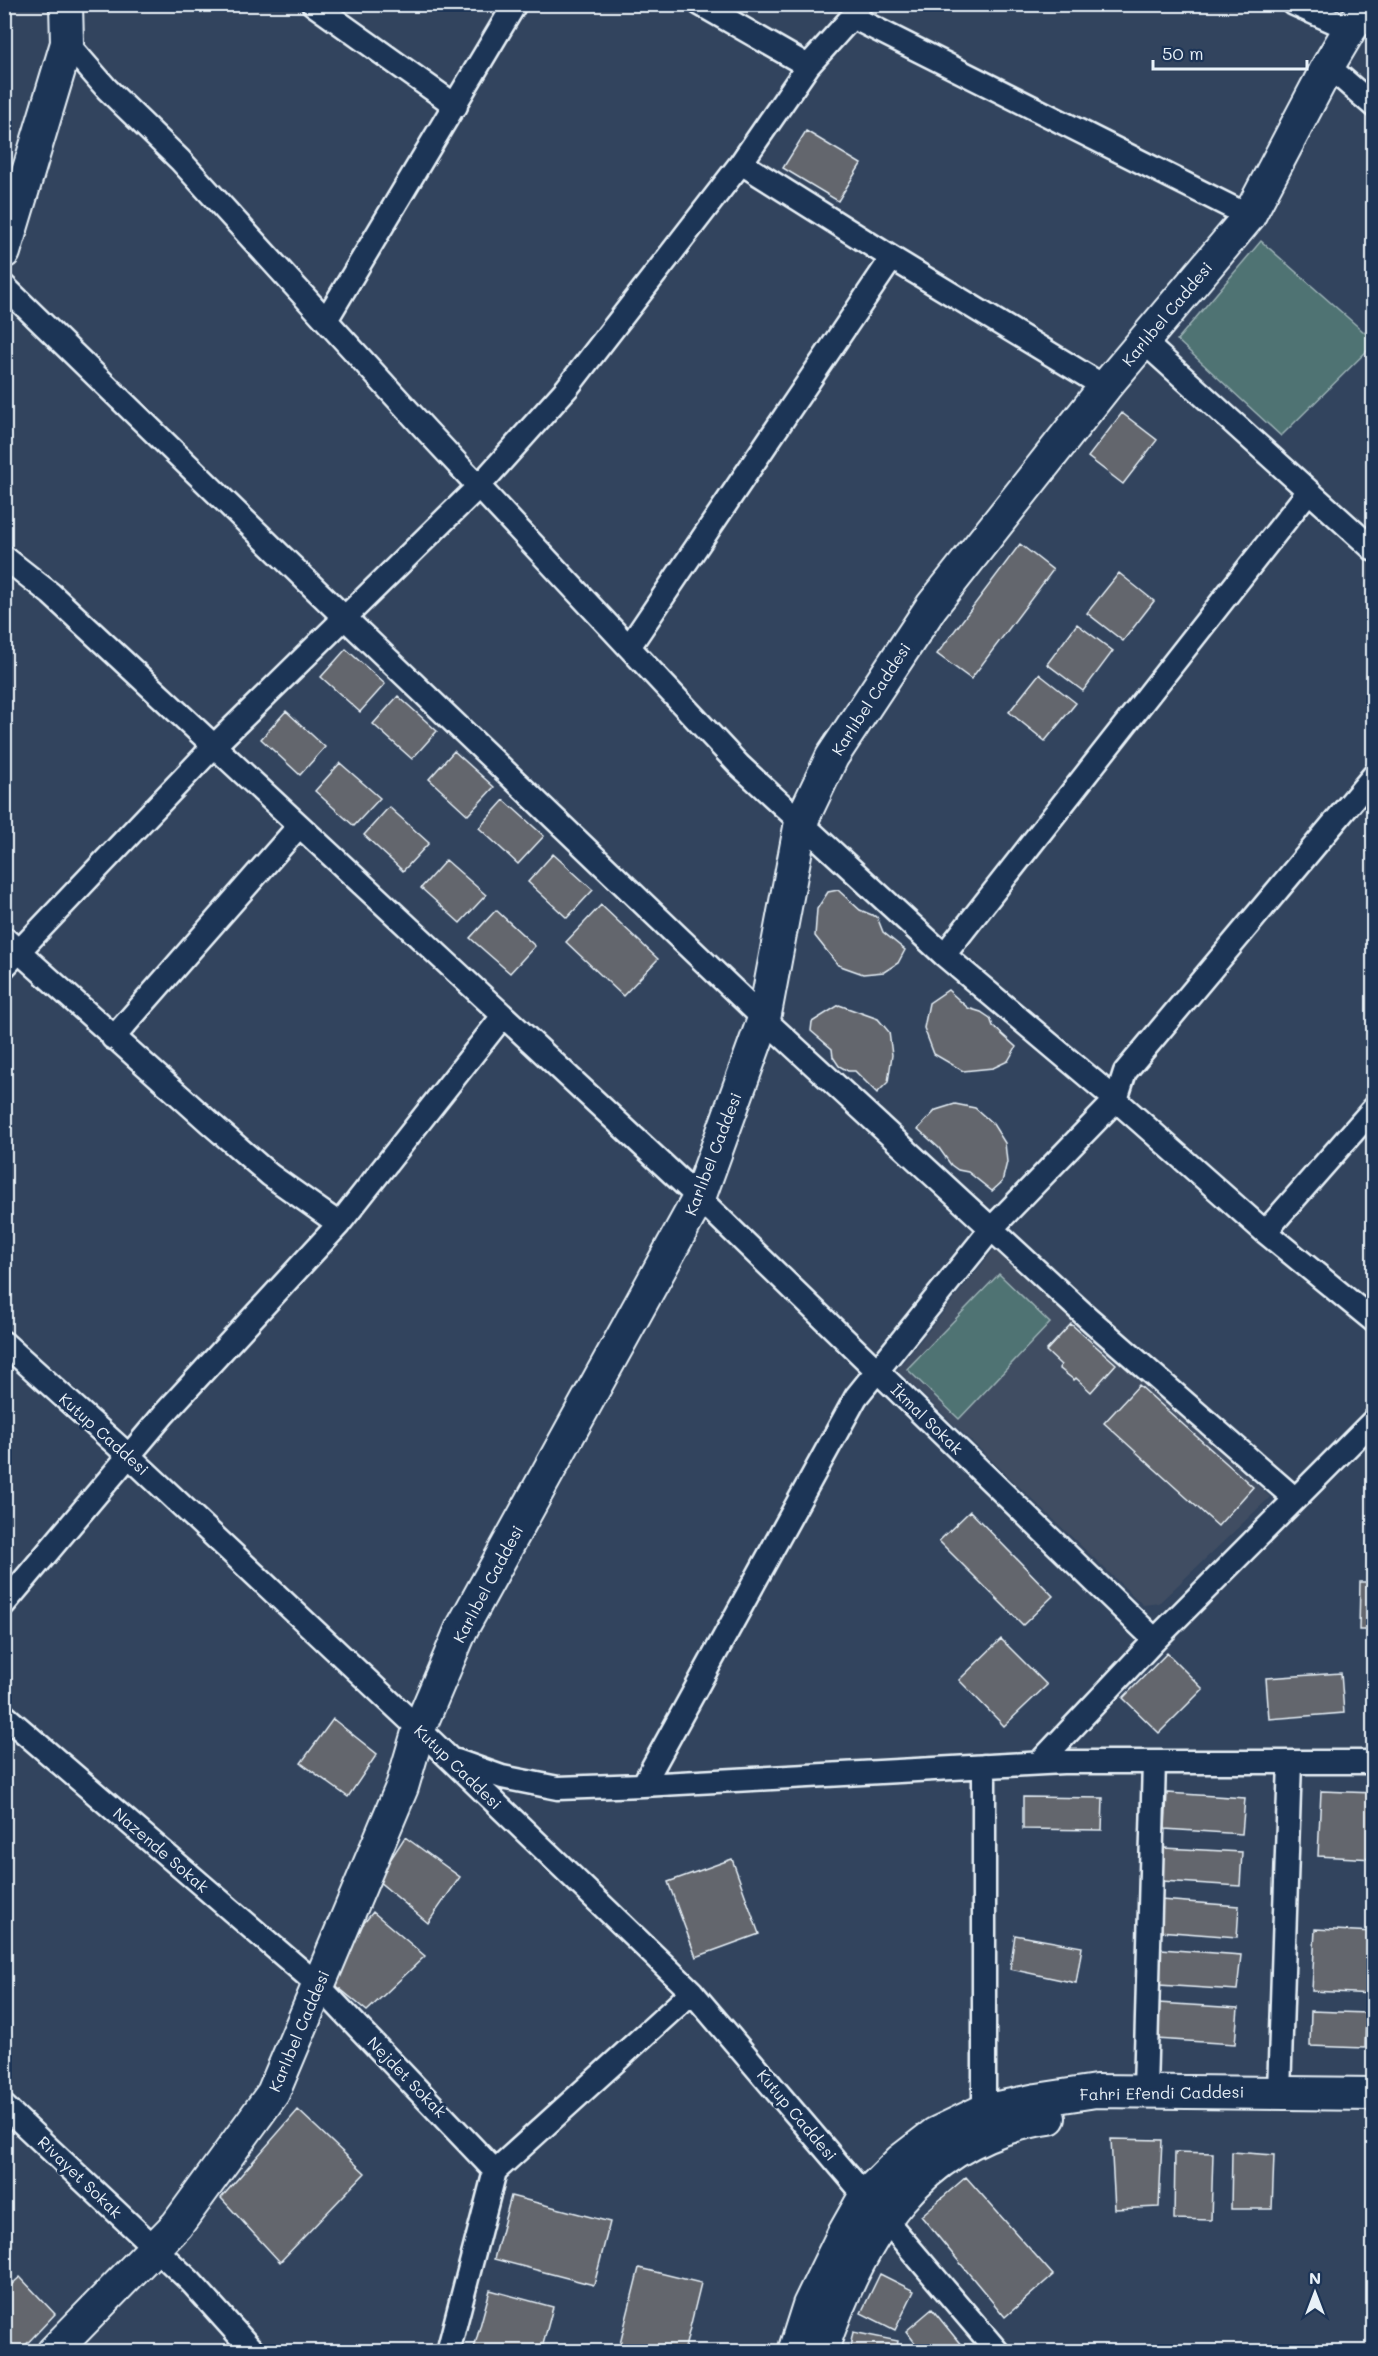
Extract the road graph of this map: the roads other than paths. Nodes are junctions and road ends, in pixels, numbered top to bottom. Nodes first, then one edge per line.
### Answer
1 (66, 4) edge
2 (313, 4) edge
3 (515, 4) edge
4 (700, 4) edge
5 (1294, 4) edge
6 (1368, 4) edge
7 (856, 11) edge
8 (1350, 29) junction
9 (67, 43) junction
10 (808, 66) junction
11 (1328, 66) junction
12 (456, 106) junction
13 (1374, 106) edge
14 (741, 163) junction
15 (12, 200) edge
16 (1248, 216) junction
17 (4, 252) edge
18 (891, 258) junction
19 (4, 286) edge
20 (326, 320) junction
21 (1144, 342) junction
22 (1106, 387) junction
23 (479, 486) junction
24 (1308, 492) junction
25 (1374, 550) edge
26 (4, 557) edge
27 (345, 618) junction
28 (629, 647) junction
29 (214, 746) junction
30 (1374, 774) edge
31 (801, 822) junction
32 (299, 826) junction
33 (10, 952) edge
34 (944, 955) junction
35 (503, 1016) junction
36 (764, 1019) junction
37 (113, 1038) junction
38 (1116, 1100) junction
39 (1374, 1108) edge
40 (699, 1198) junction
41 (339, 1224) junction
42 (992, 1228) junction
43 (1265, 1232) junction
44 (1374, 1321) edge
45 (4, 1343) edge
46 (878, 1371) junction
47 (1374, 1420) edge
48 (129, 1456) junction
49 (1294, 1498) junction
50 (4, 1604) edge
51 (1155, 1640) junction
52 (4, 1715) edge
53 (419, 1729) junction
54 (447, 1757) junction
55 (1154, 1762) junction
56 (1290, 1762) junction
57 (1374, 1762) edge
58 (1039, 1763) junction
59 (984, 1766) junction
60 (643, 1785) junction
61 (318, 1985) junction
62 (692, 1992) junction
63 (1145, 2090) junction
64 (1279, 2092) junction
65 (1374, 2094) edge
66 (4, 2106) edge
67 (1374, 2114) edge
68 (984, 2123) junction
69 (495, 2170) junction
70 (874, 2207) junction
71 (155, 2248) junction
72 (53, 2352) edge
73 (254, 2352) edge
74 (448, 2352) edge
75 (794, 2352) edge
76 (821, 2352) edge
77 (998, 2352) edge

1 - 9 street
2 - 12 street
3 - 12 street
4 - 10 street
5 - 8 street
6 - 8 street, Karlıbel Caddesi
7 - 10 street
7 - 16 street
8 - 11 street, Karlıbel Caddesi
9 - 15 street
9 - 20 street
10 - 14 street
11 - 13 street
11 - 16 street, Karlıbel Caddesi
12 - 20 street
14 - 18 street
14 - 23 street
15 - 17 street
16 - 21 street, Karlıbel Caddesi
18 - 22 street
18 - 28 street
19 - 27 street
20 - 23 street
21 - 22 street, Karlıbel Caddesi
21 - 24 street
22 - 31 street, Karlıbel Caddesi
23 - 27 street
23 - 28 street
24 - 25 street
24 - 34 street
26 - 29 street, İkmal Sokak
27 - 29 street
27 - 36 street
28 - 31 street
29 - 32 street, İkmal Sokak
29 - 33 street
30 - 38 street
31 - 34 street
31 - 36 street, Karlıbel Caddesi
32 - 35 street, İkmal Sokak
32 - 37 street
33 - 37 street
34 - 38 street
35 - 40 street, İkmal Sokak
35 - 41 street
36 - 40 street, Karlıbel Caddesi
36 - 42 street
37 - 41 street
38 - 42 street
38 - 43 street
39 - 43 street
40 - 46 street, İkmal Sokak
40 - 53 street, Karlıbel Caddesi
41 - 48 street
42 - 46 street
42 - 49 street
43 - 44 street
45 - 48 street, Kutup Caddesi
46 - 51 street, İkmal Sokak
46 - 60 street
47 - 49 street
48 - 50 street
48 - 53 street, Kutup Caddesi
49 - 51 street
51 - 58 street
52 - 61 street, Nazende Sokak
53 - 54 street, Kutup Caddesi
53 - 61 street, Karlıbel Caddesi
54 - 60 street
54 - 62 street, Kutup Caddesi
55 - 56 street
55 - 58 street
55 - 63 street
56 - 57 street
56 - 64 street
58 - 59 street
59 - 60 street
59 - 68 street
61 - 69 street, Nejdet Sokak
61 - 71 street, Karlıbel Caddesi
62 - 69 street
62 - 70 street, Kutup Caddesi
63 - 64 street, Fahri Efendi Caddesi
63 - 68 street, Fahri Efendi Caddesi
64 - 65 street, Fahri Efendi Caddesi
66 - 71 street, Rivayet Sokak
67 - 68 street, Fahri Efendi Caddesi
68 - 70 street, Fahri Efendi Caddesi
69 - 74 street
70 - 75 street, Fahri Efendi Caddesi
70 - 76 street, Fahri Efendi Caddesi
70 - 77 street, Kutup Caddesi
71 - 72 street, Karlıbel Caddesi
71 - 73 street, Rivayet Sokak

